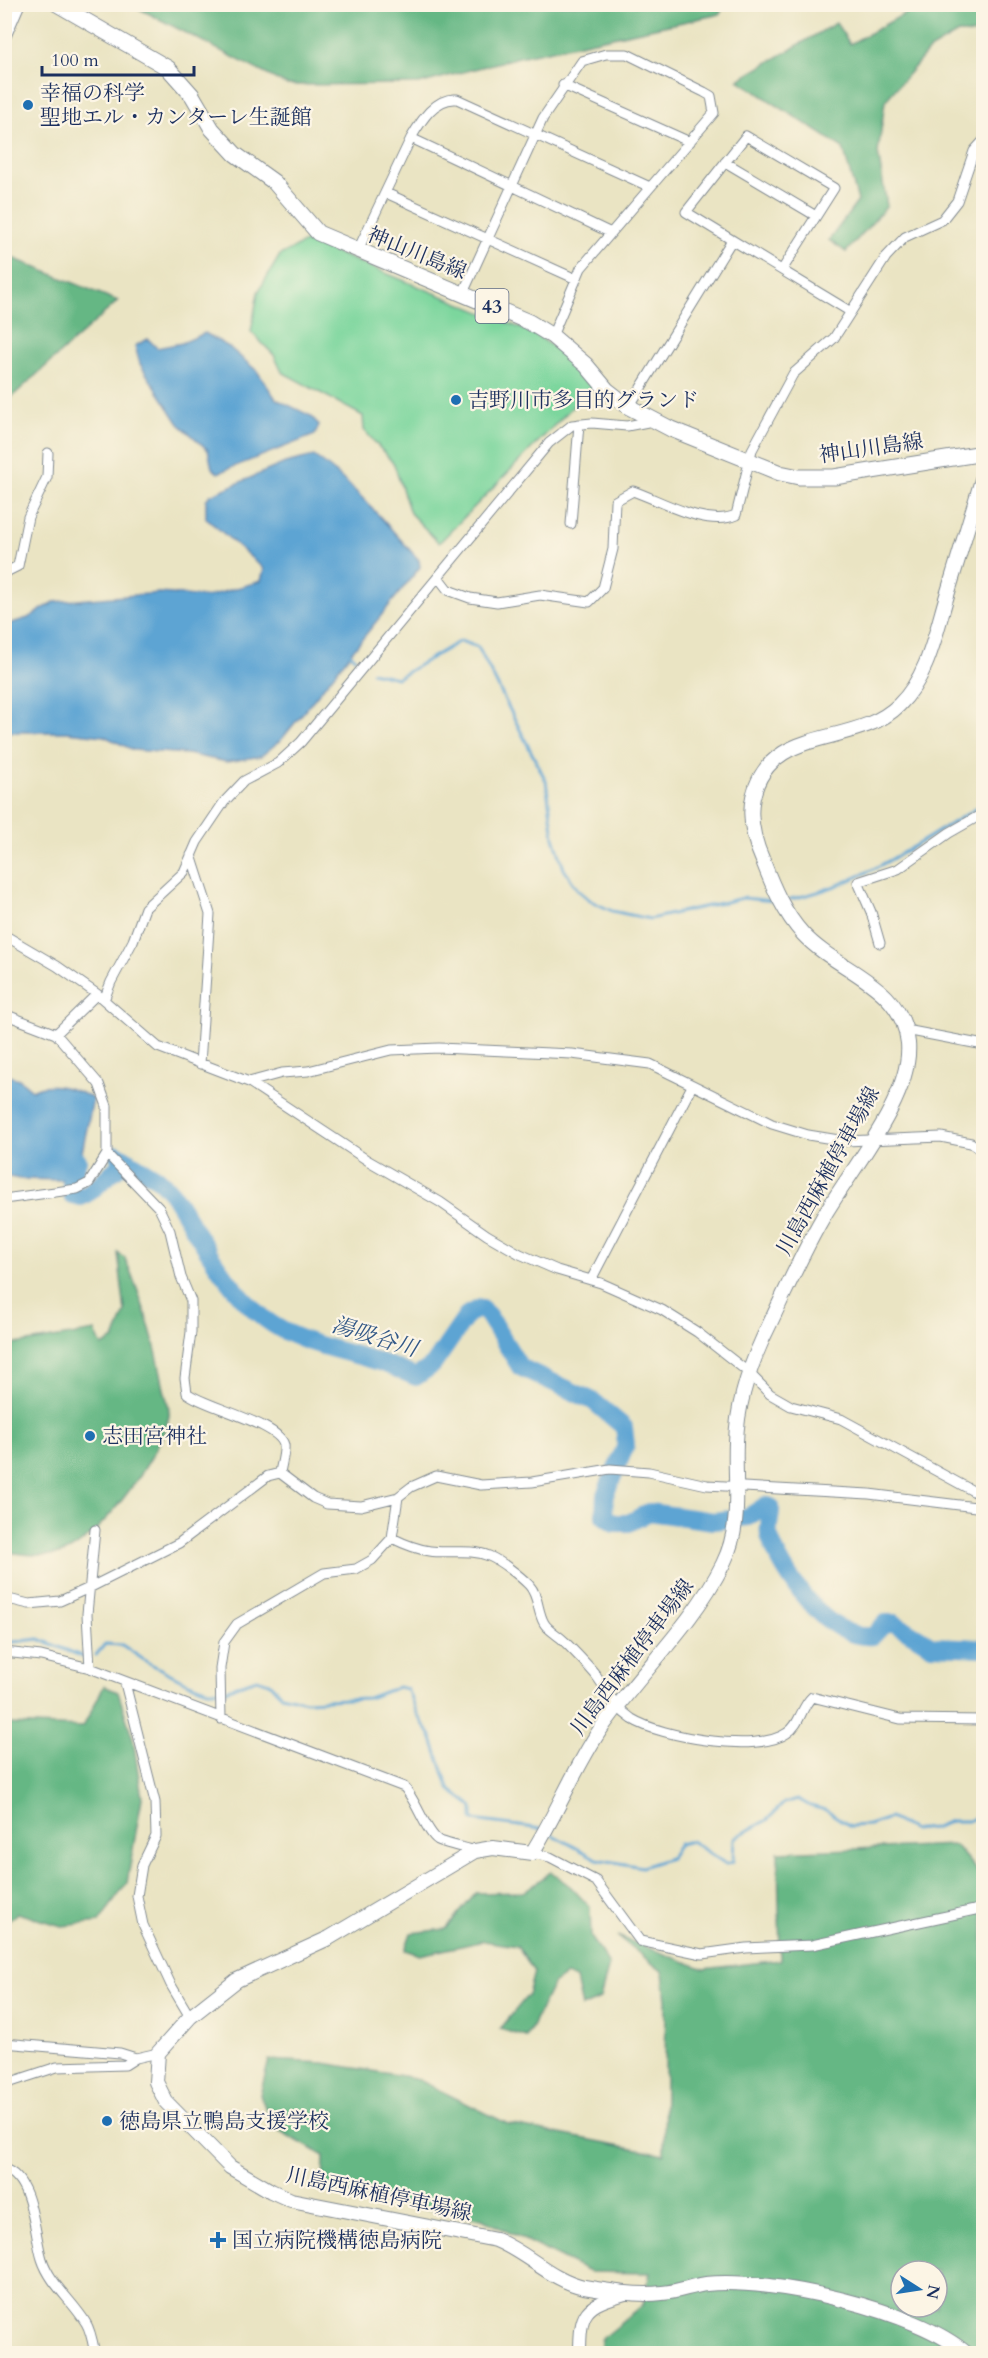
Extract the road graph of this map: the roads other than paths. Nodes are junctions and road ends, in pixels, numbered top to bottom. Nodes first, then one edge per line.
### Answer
1 (20, 4) edge
2 (57, 4) edge
3 (4, 41) edge
4 (563, 85) junction
5 (536, 135) junction
6 (411, 138) junction
7 (984, 140) edge
8 (690, 142) junction
9 (725, 162) junction
10 (514, 186) junction
11 (650, 187) junction
12 (386, 194) junction
13 (816, 216) junction
14 (611, 233) junction
15 (487, 240) junction
16 (732, 240) junction
17 (357, 252) junction
18 (782, 270) junction
19 (576, 279) junction
20 (463, 293) junction
21 (851, 312) junction
22 (552, 336) junction
23 (629, 407) junction
24 (653, 421) junction
25 (579, 424) junction
26 (48, 453) dead end
27 (984, 453) edge
28 (748, 461) junction
29 (984, 473) edge
30 (571, 524) dead end
31 (4, 573) edge
32 (438, 577) junction
33 (984, 813) edge
34 (191, 855) junction
35 (4, 935) edge
36 (880, 943) dead end
37 (100, 997) junction
38 (4, 1014) edge
39 (906, 1030) junction
40 (56, 1034) junction
41 (984, 1045) edge
42 (200, 1064) junction
43 (249, 1082) junction
44 (692, 1086) junction
45 (873, 1140) junction
46 (984, 1152) edge
47 (107, 1154) junction
48 (4, 1199) edge
49 (591, 1280) junction
50 (748, 1372) junction
51 (280, 1473) junction
52 (739, 1487) junction
53 (398, 1497) junction
54 (984, 1497) edge
55 (984, 1508) edge
56 (95, 1530) dead end
57 (392, 1538) junction
58 (89, 1588) junction
59 (4, 1598) edge
60 (4, 1652) edge
61 (90, 1668) junction
62 (125, 1683) junction
63 (616, 1707) junction
64 (221, 1719) junction
65 (984, 1720) edge
66 (475, 1851) junction
67 (532, 1853) junction
68 (984, 1908) edge
69 (190, 2017) junction
70 (4, 2043) edge
71 (158, 2053) junction
72 (136, 2058) junction
73 (4, 2080) edge
74 (4, 2169) edge
75 (632, 2292) junction
76 (95, 2354) edge
77 (580, 2354) edge
78 (967, 2354) edge

1 - 3 street
2 - 17 main road, 神山川島線 / 43
4 - 5 street
4 - 8 street
4 - 8 street
5 - 6 street
5 - 10 street
5 - 11 street
6 - 10 street
6 - 12 street
7 - 21 street
8 - 11 street
9 - 13 street
9 - 13 street
9 - 16 street
10 - 14 street
10 - 15 street
11 - 14 street
12 - 15 street
12 - 17 street
13 - 18 street
14 - 19 street
15 - 19 street
15 - 20 street
16 - 18 street
16 - 23 street
17 - 20 main road, 神山川島線 / 43
18 - 21 street
19 - 22 street
20 - 22 main road, 神山川島線 / 43
21 - 28 street
22 - 23 main road, 神山川島線 / 43
23 - 24 main road, 神山川島線 / 43
24 - 25 street
24 - 28 main road, 神山川島線 / 43
25 - 30 street
25 - 32 street
26 - 31 street
27 - 28 main road, 神山川島線 / 43
28 - 32 street
29 - 39 main road, 川島西麻植停車場線
32 - 34 street
33 - 36 street
34 - 37 street
34 - 42 street
35 - 37 street
37 - 40 street
37 - 42 street
38 - 40 street
39 - 41 street
39 - 45 main road, 川島西麻植停車場線
40 - 47 street
42 - 43 street
43 - 44 street
43 - 49 street
44 - 45 street
44 - 49 street
45 - 46 street
45 - 50 main road, 川島西麻植停車場線
47 - 48 street
47 - 51 street
49 - 50 street
50 - 52 main road, 川島西麻植停車場線
50 - 54 street
51 - 53 street
51 - 58 street
52 - 53 street
52 - 55 street
52 - 63 main road, 川島西麻植停車場線
53 - 57 street
56 - 58 street
57 - 63 street
57 - 64 street
58 - 59 street
58 - 61 street
60 - 61 street
61 - 62 street
62 - 64 street
62 - 69 street
63 - 65 street
63 - 67 main road, 川島西麻植停車場線
64 - 66 street
66 - 67 main road
66 - 69 main road
67 - 68 street
69 - 71 main road
70 - 72 street
71 - 72 street
71 - 75 main road, 川島西麻植停車場線
72 - 73 street
74 - 76 street
75 - 77 street
75 - 78 main road, 川島西麻植停車場線

